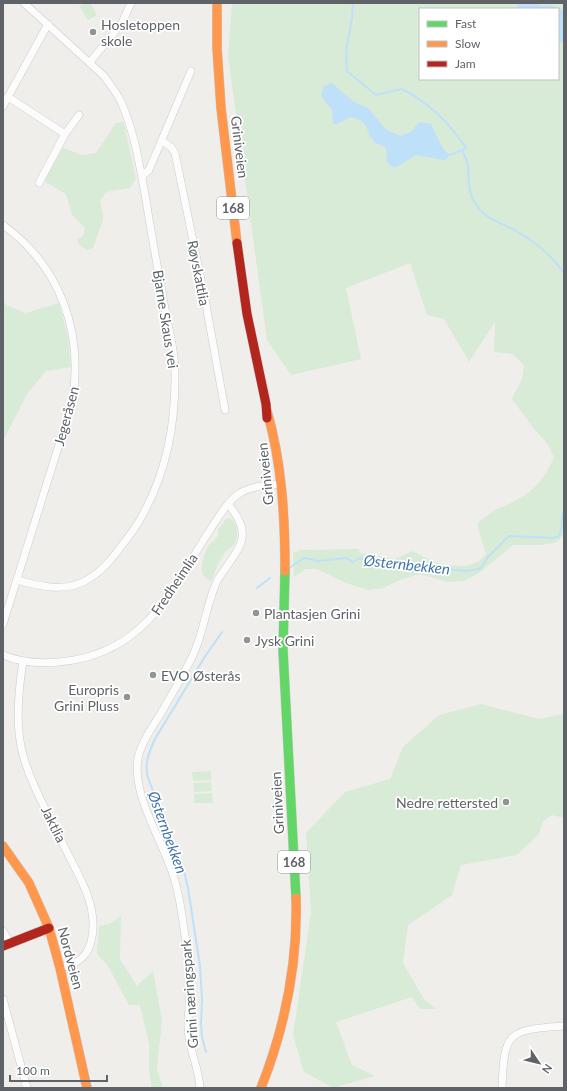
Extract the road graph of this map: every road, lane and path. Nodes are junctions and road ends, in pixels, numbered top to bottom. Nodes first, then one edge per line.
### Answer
1 (24, 3) edge
2 (131, 3) edge
3 (217, 3) edge
4 (48, 24) junction
5 (90, 62) junction
6 (191, 71) dead end
7 (8, 97) junction
8 (3, 106) edge
9 (79, 115) dead end
10 (65, 134) junction
11 (162, 141) junction
12 (142, 176) junction
13 (39, 183) dead end
14 (3, 225) edge
15 (225, 410) dead end
16 (277, 484) junction
17 (228, 504) junction
18 (17, 580) junction
19 (3, 624) edge
20 (3, 655) edge
21 (23, 662) junction
22 (3, 846) edge
23 (49, 928) junction
24 (3, 931) edge
25 (6, 945) edge
26 (60, 968) junction
27 (3, 999) edge
28 (564, 1026) edge
29 (27, 1088) edge
30 (87, 1088) edge
31 (200, 1088) edge
32 (260, 1088) edge
33 (502, 1088) edge

1 - 4 street, Bjarne Skaus vei
2 - 5 street
3 - 16 main road, Griniveien / 168
4 - 5 street, Bjarne Skaus vei
4 - 7 street
5 - 12 street, Bjarne Skaus vei
6 - 11 street
7 - 8 street
7 - 10 street
9 - 10 street
10 - 13 street
11 - 12 street
11 - 15 street, Røyskattlia
12 - 18 street, Bjarne Skaus vei
14 - 18 street, Jegeråsen
16 - 17 street, Fredheimlia
16 - 32 main road, Griniveien / 168
17 - 21 street, Fredheimlia
17 - 31 street, Grini næringspark
18 - 19 street, Jegeråsen
20 - 21 street, Fredheimlia
21 - 26 street, Jaktlia
22 - 23 main road, Nordveien
23 - 25 main road
23 - 26 main road, Nordveien
24 - 25 street
26 - 30 main road, Nordveien
27 - 29 street
28 - 33 street

